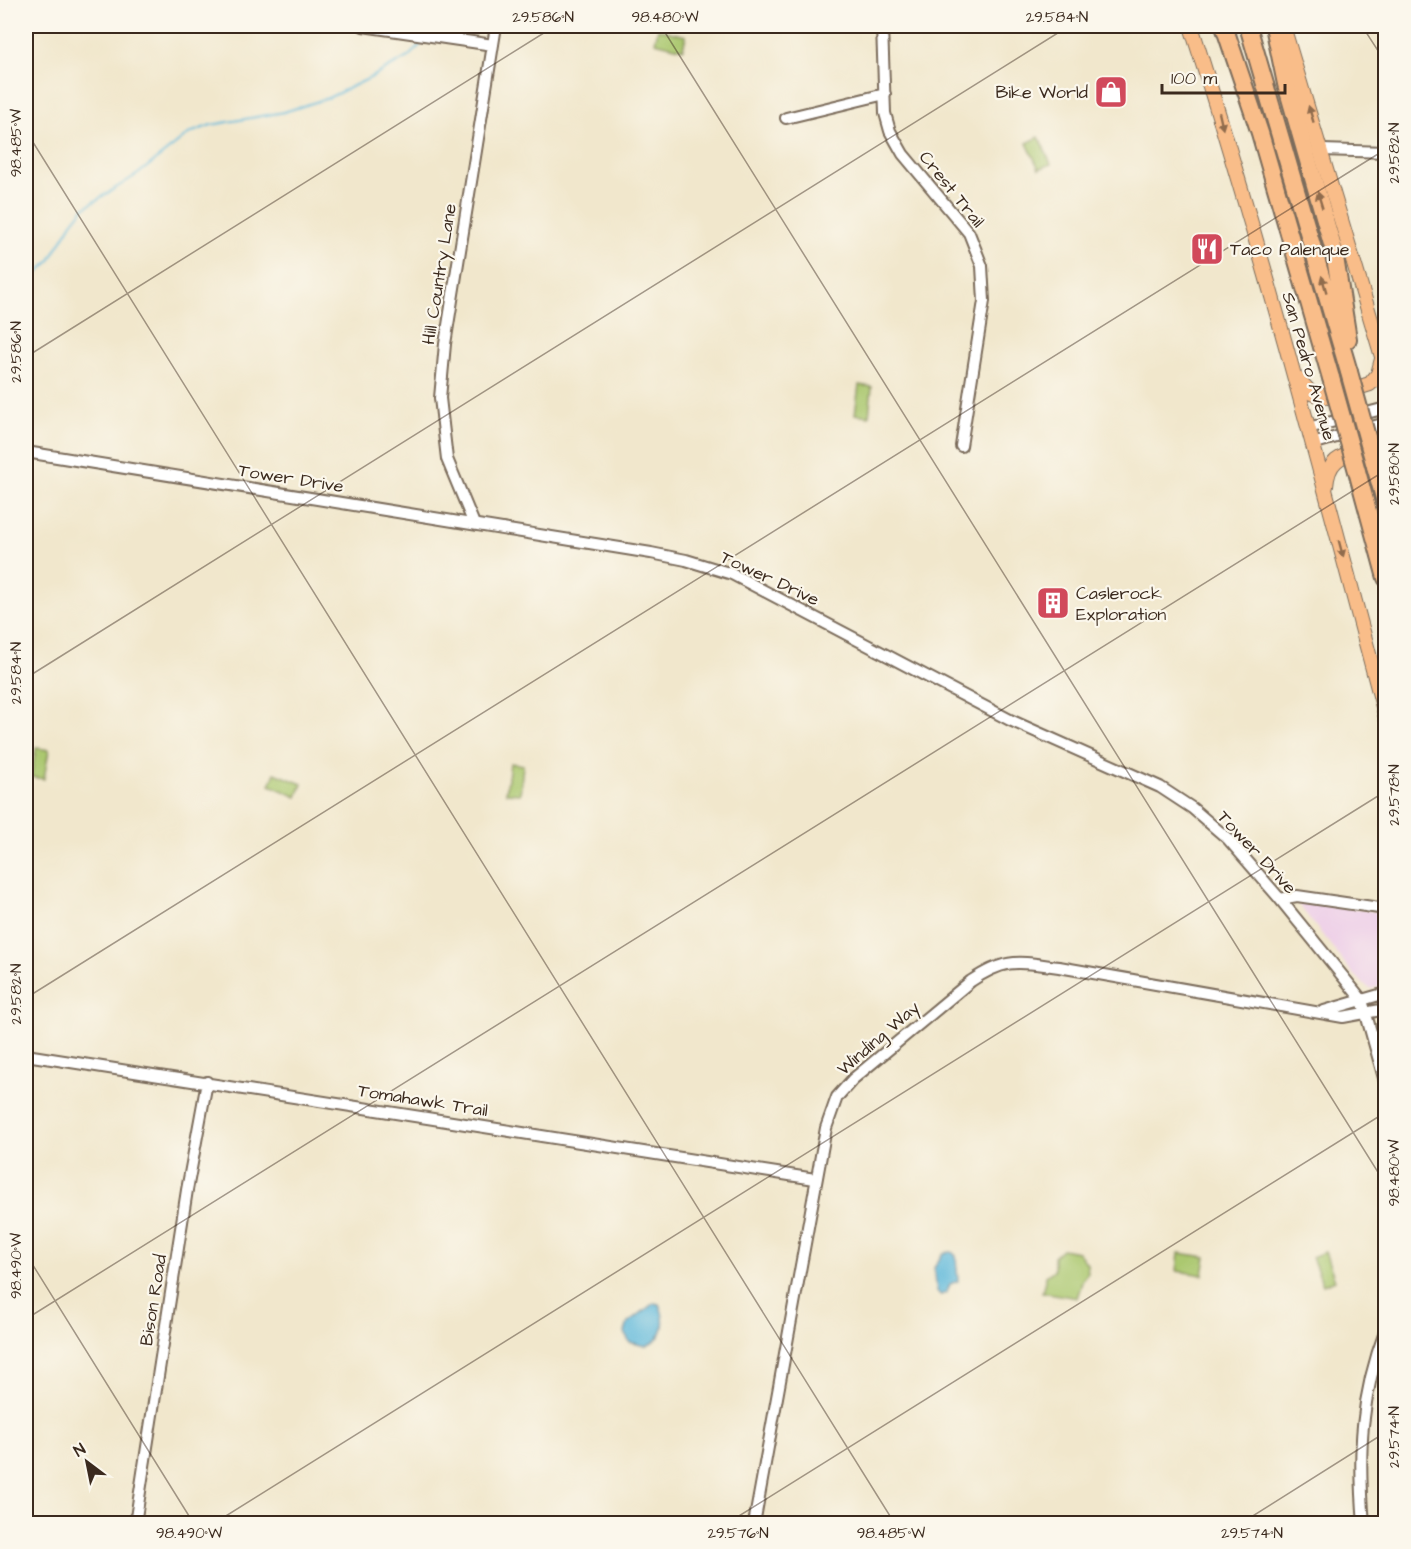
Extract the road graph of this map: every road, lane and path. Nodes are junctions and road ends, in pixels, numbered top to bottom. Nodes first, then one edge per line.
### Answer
1 (363, 26) edge
2 (496, 26) edge
3 (882, 26) edge
4 (1191, 26) edge
5 (1216, 26) edge
6 (1224, 26) edge
7 (1248, 26) edge
8 (1274, 26) edge
9 (1283, 26) edge
10 (493, 45) junction
11 (885, 94) junction
12 (786, 118) dead end
13 (1260, 133) junction
14 (1322, 150) junction
15 (1386, 152) edge
16 (1384, 364) edge
17 (1348, 366) junction
18 (1292, 371) junction
19 (1386, 408) edge
20 (1386, 423) edge
21 (1308, 428) junction
22 (1312, 444) junction
23 (961, 446) dead end
24 (1386, 446) edge
25 (26, 452) edge
26 (1326, 493) junction
27 (1386, 505) edge
28 (474, 524) junction
29 (1386, 578) edge
30 (1386, 718) edge
31 (1280, 899) junction
32 (1386, 909) edge
33 (1346, 979) junction
34 (1386, 993) edge
35 (1362, 999) junction
36 (1340, 1005) junction
37 (1386, 1009) edge
38 (1323, 1011) junction
39 (1366, 1014) junction
40 (26, 1055) edge
41 (207, 1082) junction
42 (1386, 1085) edge
43 (815, 1179) junction
44 (1386, 1329) edge
45 (135, 1524) edge
46 (754, 1524) edge
47 (1364, 1524) edge

1 - 10 street
2 - 10 street, Hill Country Lane
3 - 11 street, Crest Trail
4 -> 18 main road, San Pedro Avenue
5 - 13 highway
6 - 13 highway
17 -> 7 highway
17 -> 8 highway
14 -> 9 main road
10 - 28 street, Hill Country Lane
11 - 12 street
11 - 23 street, Crest Trail
13 - 29 highway, bridge
14 - 15 street
14 - 16 main road
16 - 18 main road
17 - 27 highway, bridge
18 - 21 main road, San Pedro Avenue
19 - 21 street
20 - 22 street
21 - 22 main road, San Pedro Avenue
22 - 26 main road, San Pedro Avenue
24 - 26 main road
25 - 28 street, Tower Drive
26 -> 30 main road, San Pedro Avenue
28 - 31 street, Tower Drive
31 - 32 street
31 - 33 street, Tower Drive
33 - 35 street, Tower Drive
33 - 36 street
34 - 35 street, Winding Way
35 - 36 street, Winding Way
35 - 39 street, Tower Drive
36 - 38 street, Winding Way
37 - 39 street, Winding Way
38 - 39 street, Winding Way
38 - 43 street, Winding Way
39 - 42 street, Tower Drive
40 - 41 street, Tomahawk Trail
41 - 43 street, Tomahawk Trail
41 - 45 street, Bison Road
43 - 46 street, Winding Way
44 - 47 street

